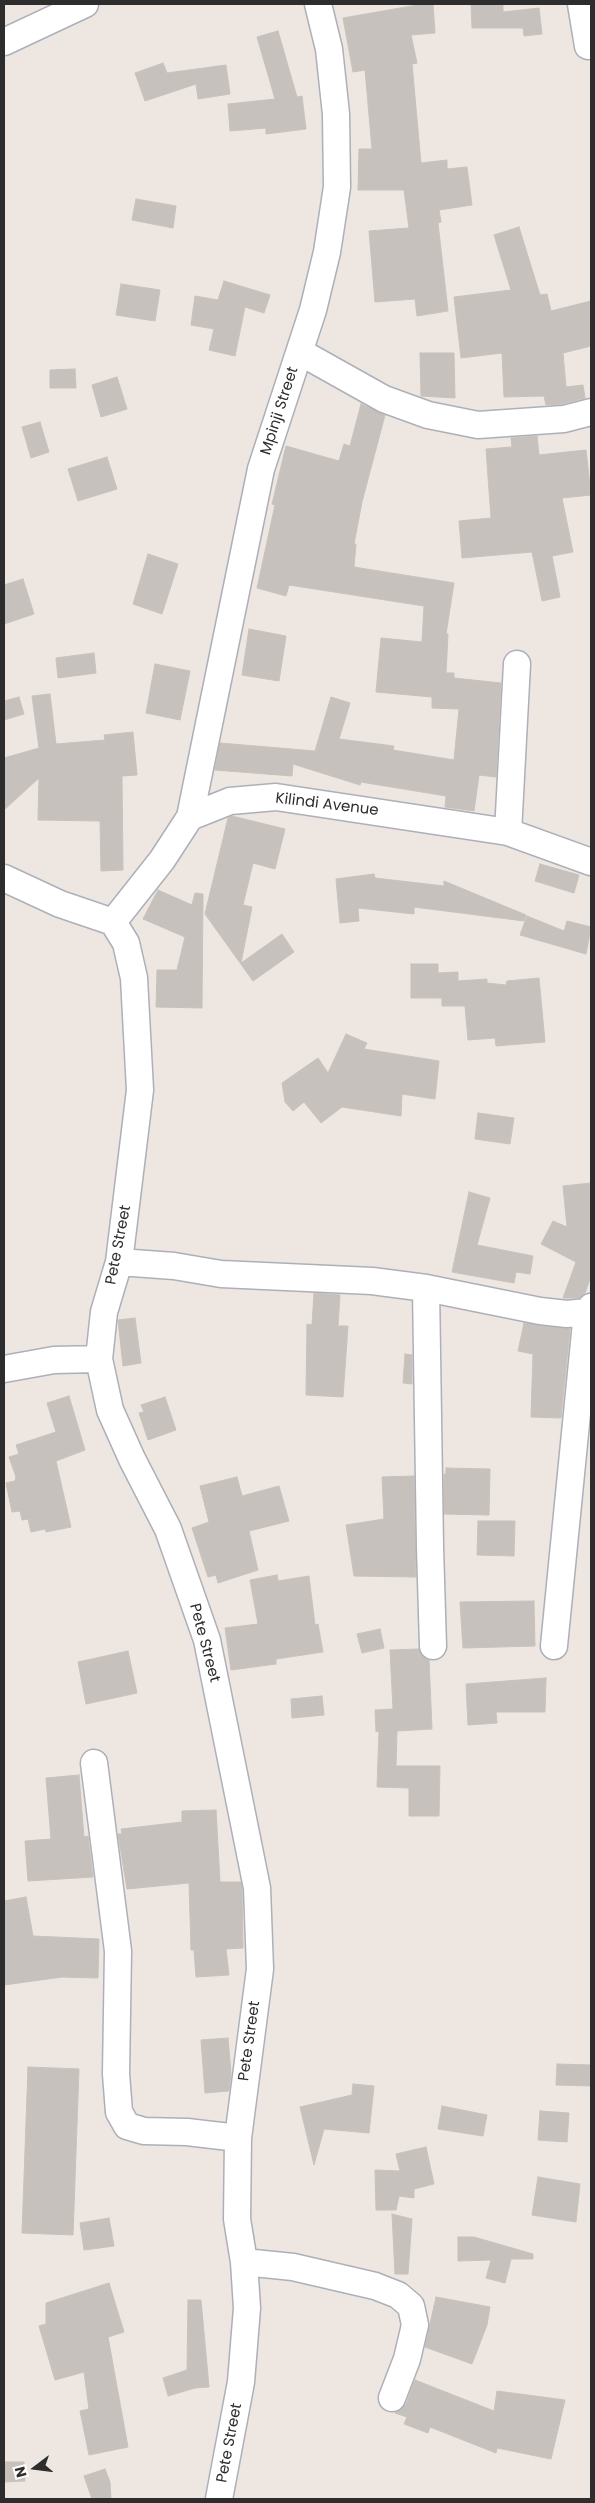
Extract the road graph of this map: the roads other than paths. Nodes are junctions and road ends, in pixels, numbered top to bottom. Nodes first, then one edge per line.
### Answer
1 (85, 4) edge
2 (318, 4) edge
3 (581, 4) edge
4 (4, 42) edge
5 (588, 46) dead end
6 (300, 352) junction
7 (591, 412) edge
8 (517, 664) dead end
9 (190, 817) junction
10 (508, 832) junction
11 (591, 862) edge
12 (4, 878) edge
13 (113, 922) junction
14 (119, 1262) junction
15 (426, 1288) junction
16 (589, 1309) edge
17 (99, 1358) junction
18 (4, 1369) edge
19 (434, 1646) dead end
20 (554, 1646) dead end
21 (94, 1763) dead end
22 (238, 2138) junction
23 (244, 2262) junction
24 (392, 2398) dead end
25 (219, 2499) edge

1 - 4 street
2 - 6 street, Mpinji Street
3 - 5 street
6 - 7 street
6 - 9 street, Mpinji Street
8 - 10 street
9 - 10 street, Kilindi Avenue
9 - 13 street
10 - 11 street, Kilindi Avenue
12 - 13 street
13 - 14 street, Pete Street
14 - 15 street
14 - 17 street, Pete Street
15 - 16 street
15 - 19 street
16 - 20 street
17 - 18 street
17 - 22 street, Pete Street
21 - 22 street
22 - 23 street, Pete Street
23 - 24 street
23 - 25 street, Pete Street

